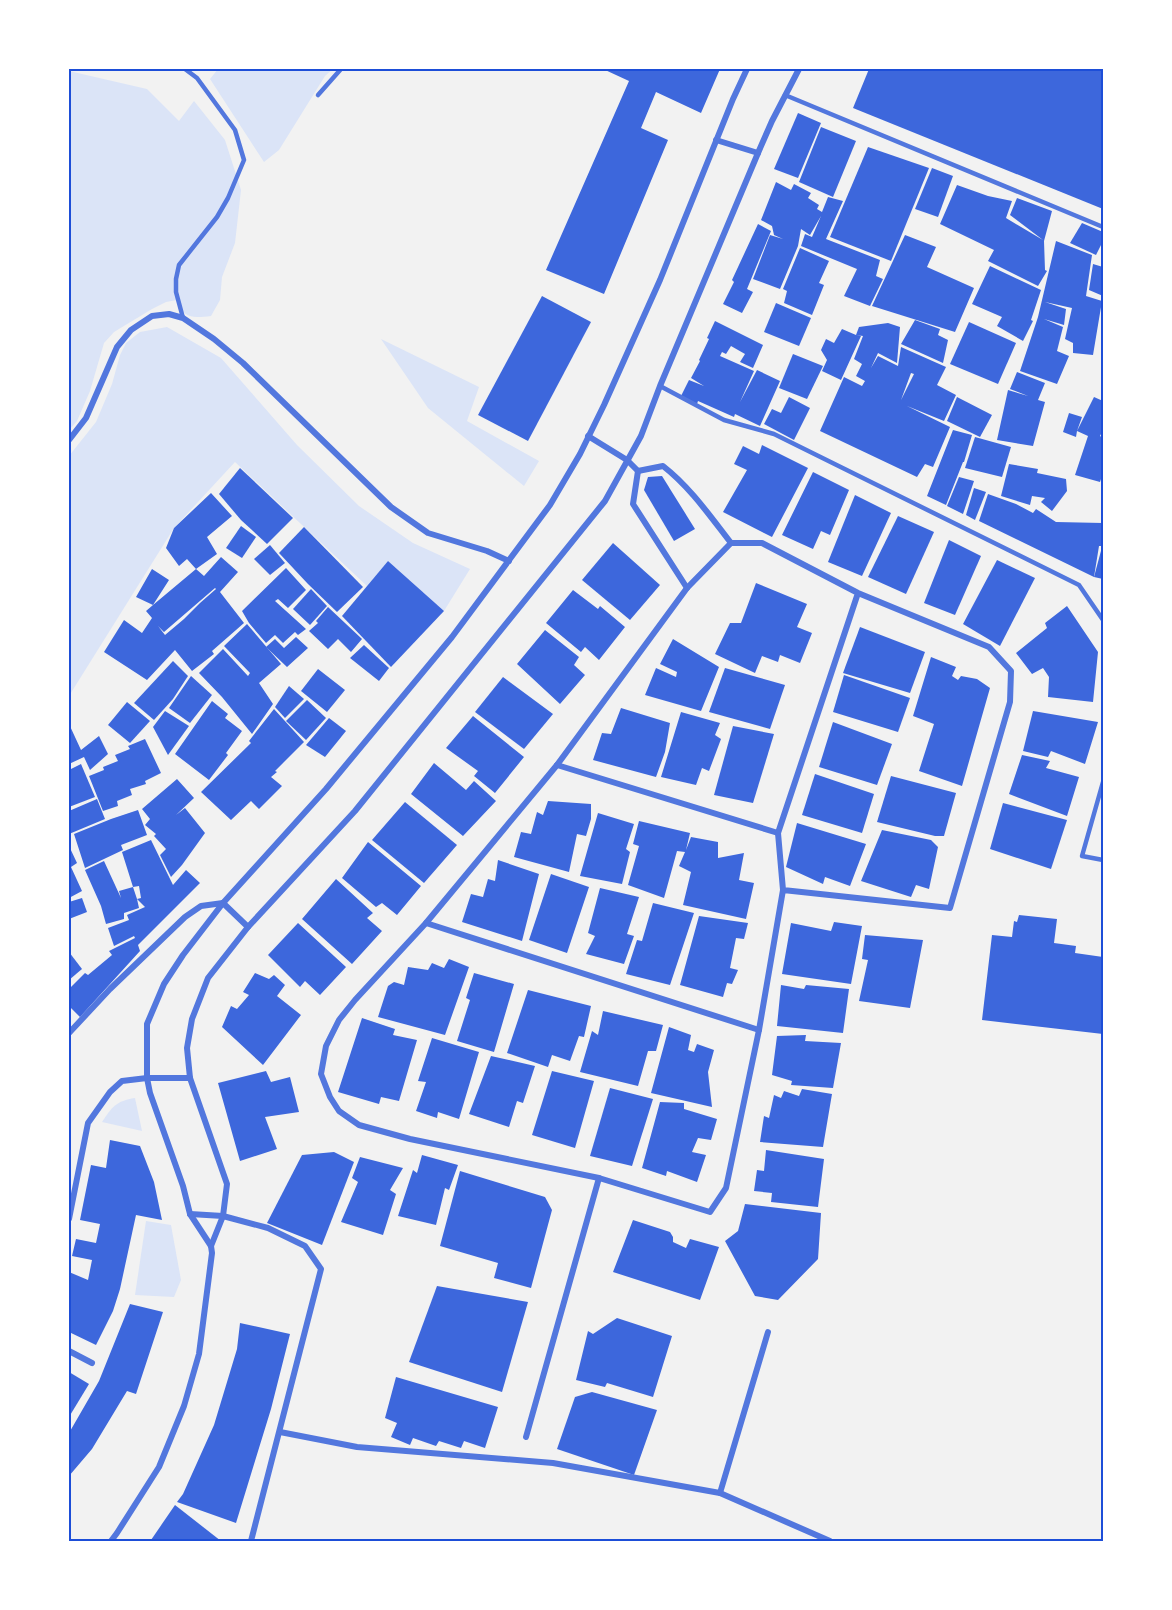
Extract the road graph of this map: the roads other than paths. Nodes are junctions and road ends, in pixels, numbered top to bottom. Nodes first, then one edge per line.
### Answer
1 (185, 69) edge
2 (341, 69) edge
3 (747, 69) edge
4 (799, 69) edge
5 (318, 95) dead end
6 (785, 95) junction
7 (716, 140) junction
8 (758, 153) junction
9 (1103, 227) edge
10 (183, 318) junction
11 (660, 386) junction
12 (588, 436) junction
13 (69, 440) edge
14 (627, 460) junction
15 (638, 471) junction
16 (731, 543) junction
17 (508, 561) junction
18 (687, 588) junction
19 (858, 593) junction
20 (1103, 620) edge
21 (556, 765) junction
22 (1103, 782) edge
23 (778, 833) junction
24 (1103, 860) edge
25 (783, 890) junction
26 (223, 903) junction
27 (426, 923) junction
28 (248, 927) junction
29 (759, 1030) junction
30 (69, 1033) edge
31 (147, 1078) junction
32 (190, 1078) junction
33 (599, 1178) junction
34 (190, 1214) junction
35 (223, 1216) junction
36 (69, 1219) edge
37 (212, 1249) junction
38 (768, 1332) dead end
39 (69, 1351) edge
40 (92, 1363) dead end
41 (280, 1432) junction
42 (526, 1437) dead end
43 (720, 1492) junction
44 (111, 1541) edge
45 (251, 1541) edge
46 (830, 1541) edge

1 - 10 lane
2 - 5 lane
3 - 7 street
4 - 6 street
6 - 8 street
6 - 9 lane
7 - 8 street
7 - 12 street
8 - 11 street
10 - 13 street
10 - 17 street
11 - 14 street
11 - 20 lane
12 - 14 street
12 - 17 street
14 - 15 street
14 - 28 street
15 - 16 street
15 - 18 street
16 - 18 street
16 - 19 street
17 - 26 street
18 - 21 street
19 - 23 street
19 - 25 street
21 - 23 street
21 - 27 street
22 - 24 lane
23 - 25 street
25 - 29 street
26 - 28 street
26 - 30 street
26 - 31 street
27 - 29 street
27 - 33 street
28 - 32 street
29 - 33 street
31 - 32 street
31 - 34 street
31 - 36 street
32 - 35 street
33 - 42 street
34 - 35 street
34 - 37 street
35 - 37 street
35 - 41 street
37 - 44 street
38 - 43 street
39 - 40 street
41 - 43 street
41 - 45 street
43 - 46 street

